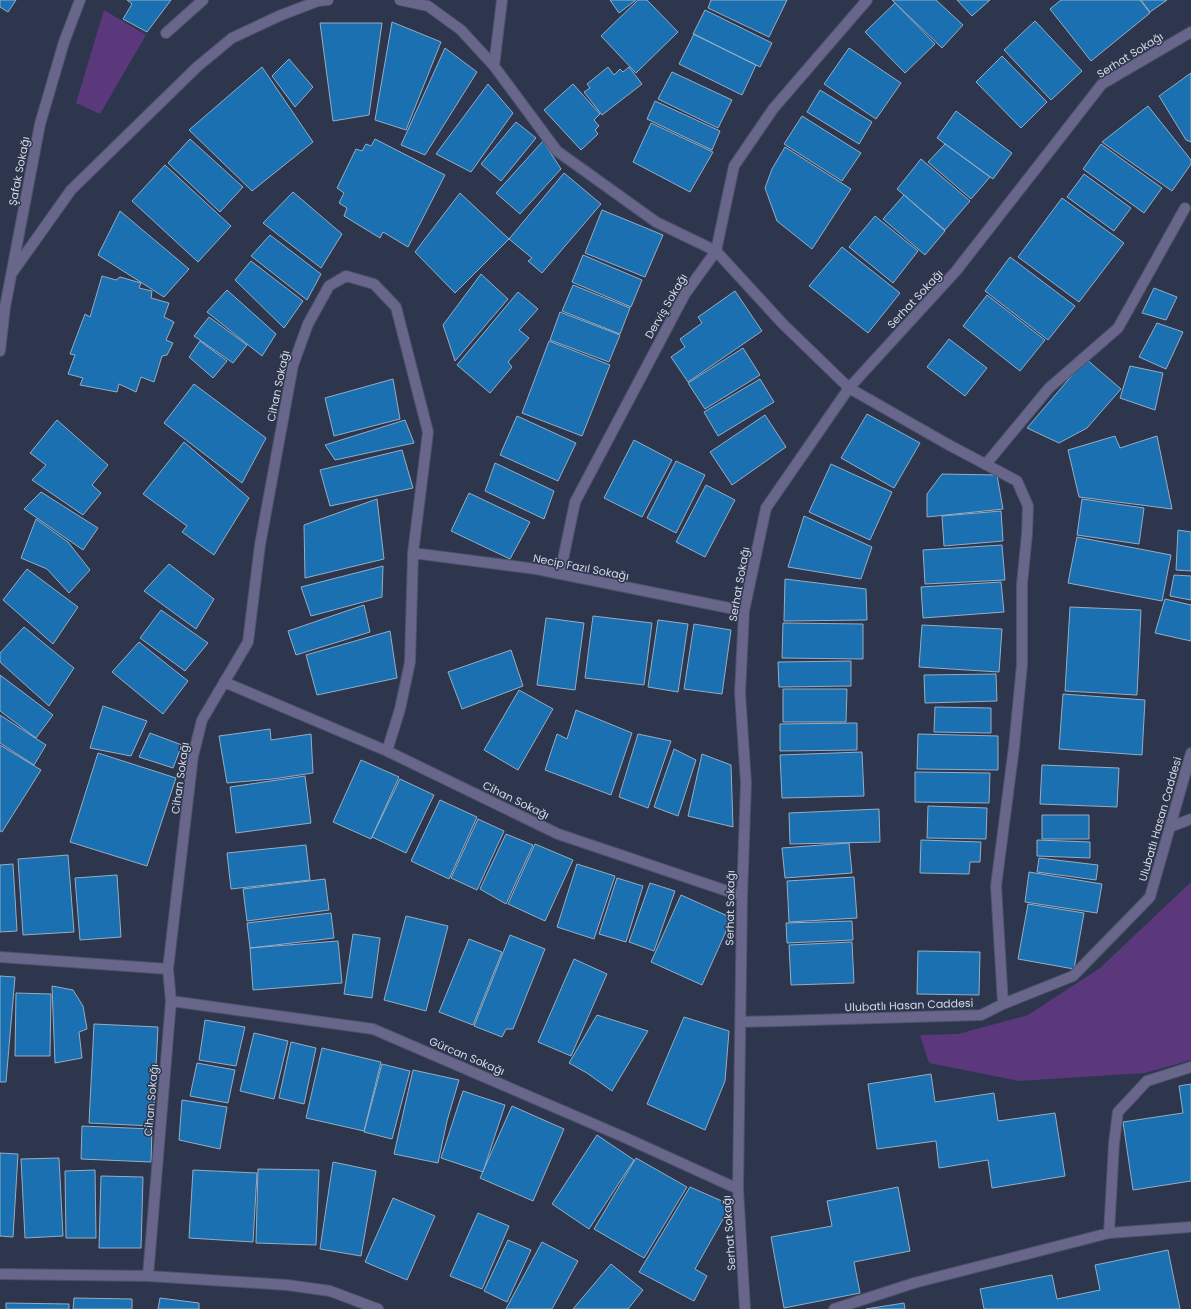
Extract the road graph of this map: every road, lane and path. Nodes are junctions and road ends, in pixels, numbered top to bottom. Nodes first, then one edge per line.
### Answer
1 (80, 0) edge
2 (203, 0) edge
3 (328, 0) edge
4 (400, 0) edge
5 (502, 0) edge
6 (867, 0) edge
7 (1191, 32) edge
8 (166, 33) dead end
9 (494, 66) junction
10 (1185, 208) dead end
11 (716, 251) junction
12 (12, 273) junction
13 (0, 351) edge
14 (849, 388) junction
15 (986, 464) junction
16 (413, 553) junction
17 (560, 574) junction
18 (744, 611) junction
19 (224, 682) junction
20 (388, 751) junction
21 (1191, 753) edge
22 (1191, 819) edge
23 (1170, 827) junction
24 (742, 896) junction
25 (0, 957) edge
26 (168, 969) junction
27 (171, 1001) junction
28 (1003, 1004) junction
29 (741, 1022) junction
30 (1191, 1067) edge
31 (738, 1189) junction
32 (1191, 1227) edge
33 (1109, 1233) junction
34 (0, 1274) edge
35 (148, 1276) junction
36 (378, 1309) edge
37 (745, 1309) edge
38 (834, 1309) edge

1 - 12 street, Şafak Sokağı
2 - 8 street
3 - 12 street
4 - 9 street
5 - 9 street
6 - 11 street
7 - 14 street, Serhat Sokağı
9 - 11 street
10 - 15 street
11 - 14 street
11 - 17 street, Derviş Sokağı
12 - 13 street, Şafak Sokağı
14 - 15 street
14 - 18 street, Serhat Sokağı
15 - 28 street
16 - 17 street, Necip Fazıl Sokağı
16 - 19 street, Cihan Sokağı
16 - 20 street, Cihan Sokağı
17 - 18 street, Necip Fazıl Sokağı
18 - 24 street, Serhat Sokağı
19 - 20 street
19 - 26 street, Cihan Sokağı
20 - 24 street, Cihan Sokağı
21 - 23 street, Ulubatlı Hasan Caddesi
22 - 23 street
23 - 28 street, Ulubatlı Hasan Caddesi
24 - 29 street, Serhat Sokağı
25 - 26 street
26 - 27 street, Cihan Sokağı
27 - 31 street, Gürcan Sokağı
27 - 35 street, Cihan Sokağı
28 - 29 street, Ulubatlı Hasan Caddesi
29 - 31 street, Serhat Sokağı
30 - 33 street
31 - 37 street, Serhat Sokağı
32 - 33 street
33 - 38 street
34 - 35 street
35 - 36 street

